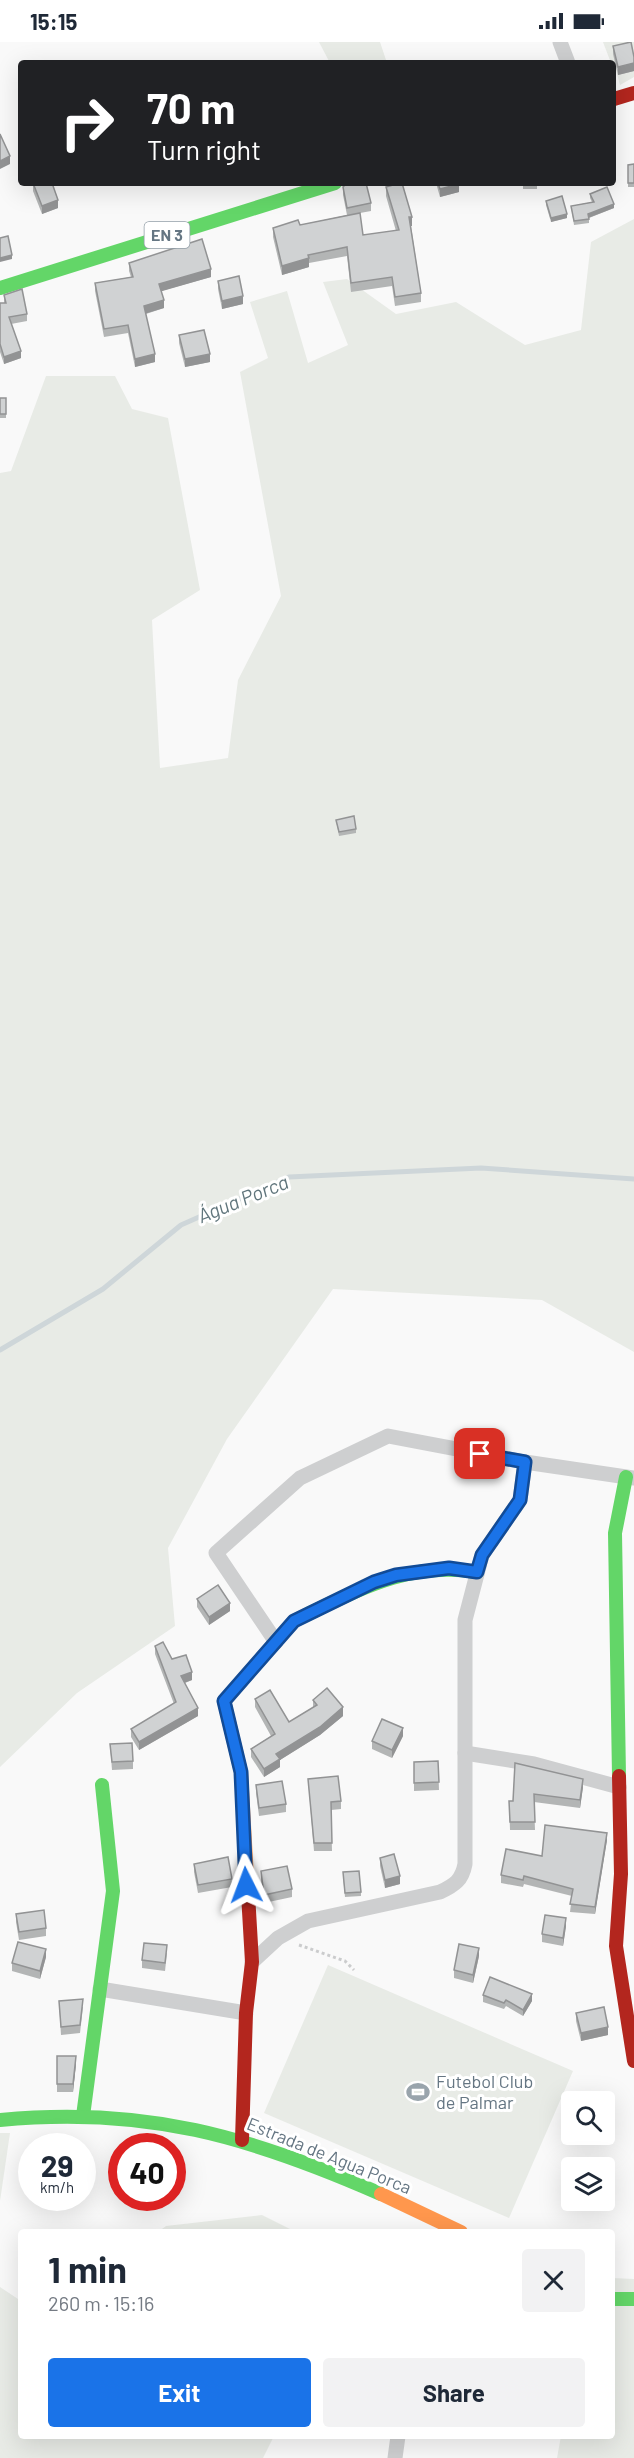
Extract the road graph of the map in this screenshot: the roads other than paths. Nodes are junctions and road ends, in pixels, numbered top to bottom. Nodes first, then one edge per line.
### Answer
1 (560, 42) edge
2 (567, 60) edge
3 (634, 93) edge
4 (616, 98) edge
5 (325, 186) edge
6 (0, 288) edge
7 (525, 1462) junction
8 (630, 1477) edge
9 (477, 1572) junction
10 (276, 1642) junction
11 (465, 1753) junction
12 (102, 1785) dead end
13 (619, 1787) junction
14 (252, 1962) junction
15 (100, 1989) junction
16 (246, 2013) junction
17 (634, 2061) edge
18 (83, 2116) junction
19 (0, 2120) edge
20 (242, 2140) junction
21 (449, 2229) edge
22 (615, 2299) edge
23 (634, 2299) edge
24 (398, 2439) edge
25 (395, 2458) edge

1 - 2 street
3 - 4 street
5 - 6 street, EN 3
7 - 8 street
7 - 9 street
7 - 10 street
8 - 13 street
9 - 10 street
9 - 11 street
10 - 14 street
11 - 13 street
11 - 14 street
12 - 15 street
13 - 17 street
14 - 16 street
15 - 16 street
15 - 18 street
16 - 20 street
18 - 19 street, Estrada de Agua Porca
18 - 20 street, Estrada de Agua Porca
20 - 21 street, Estrada de Agua Porca
22 - 23 street
24 - 25 street

